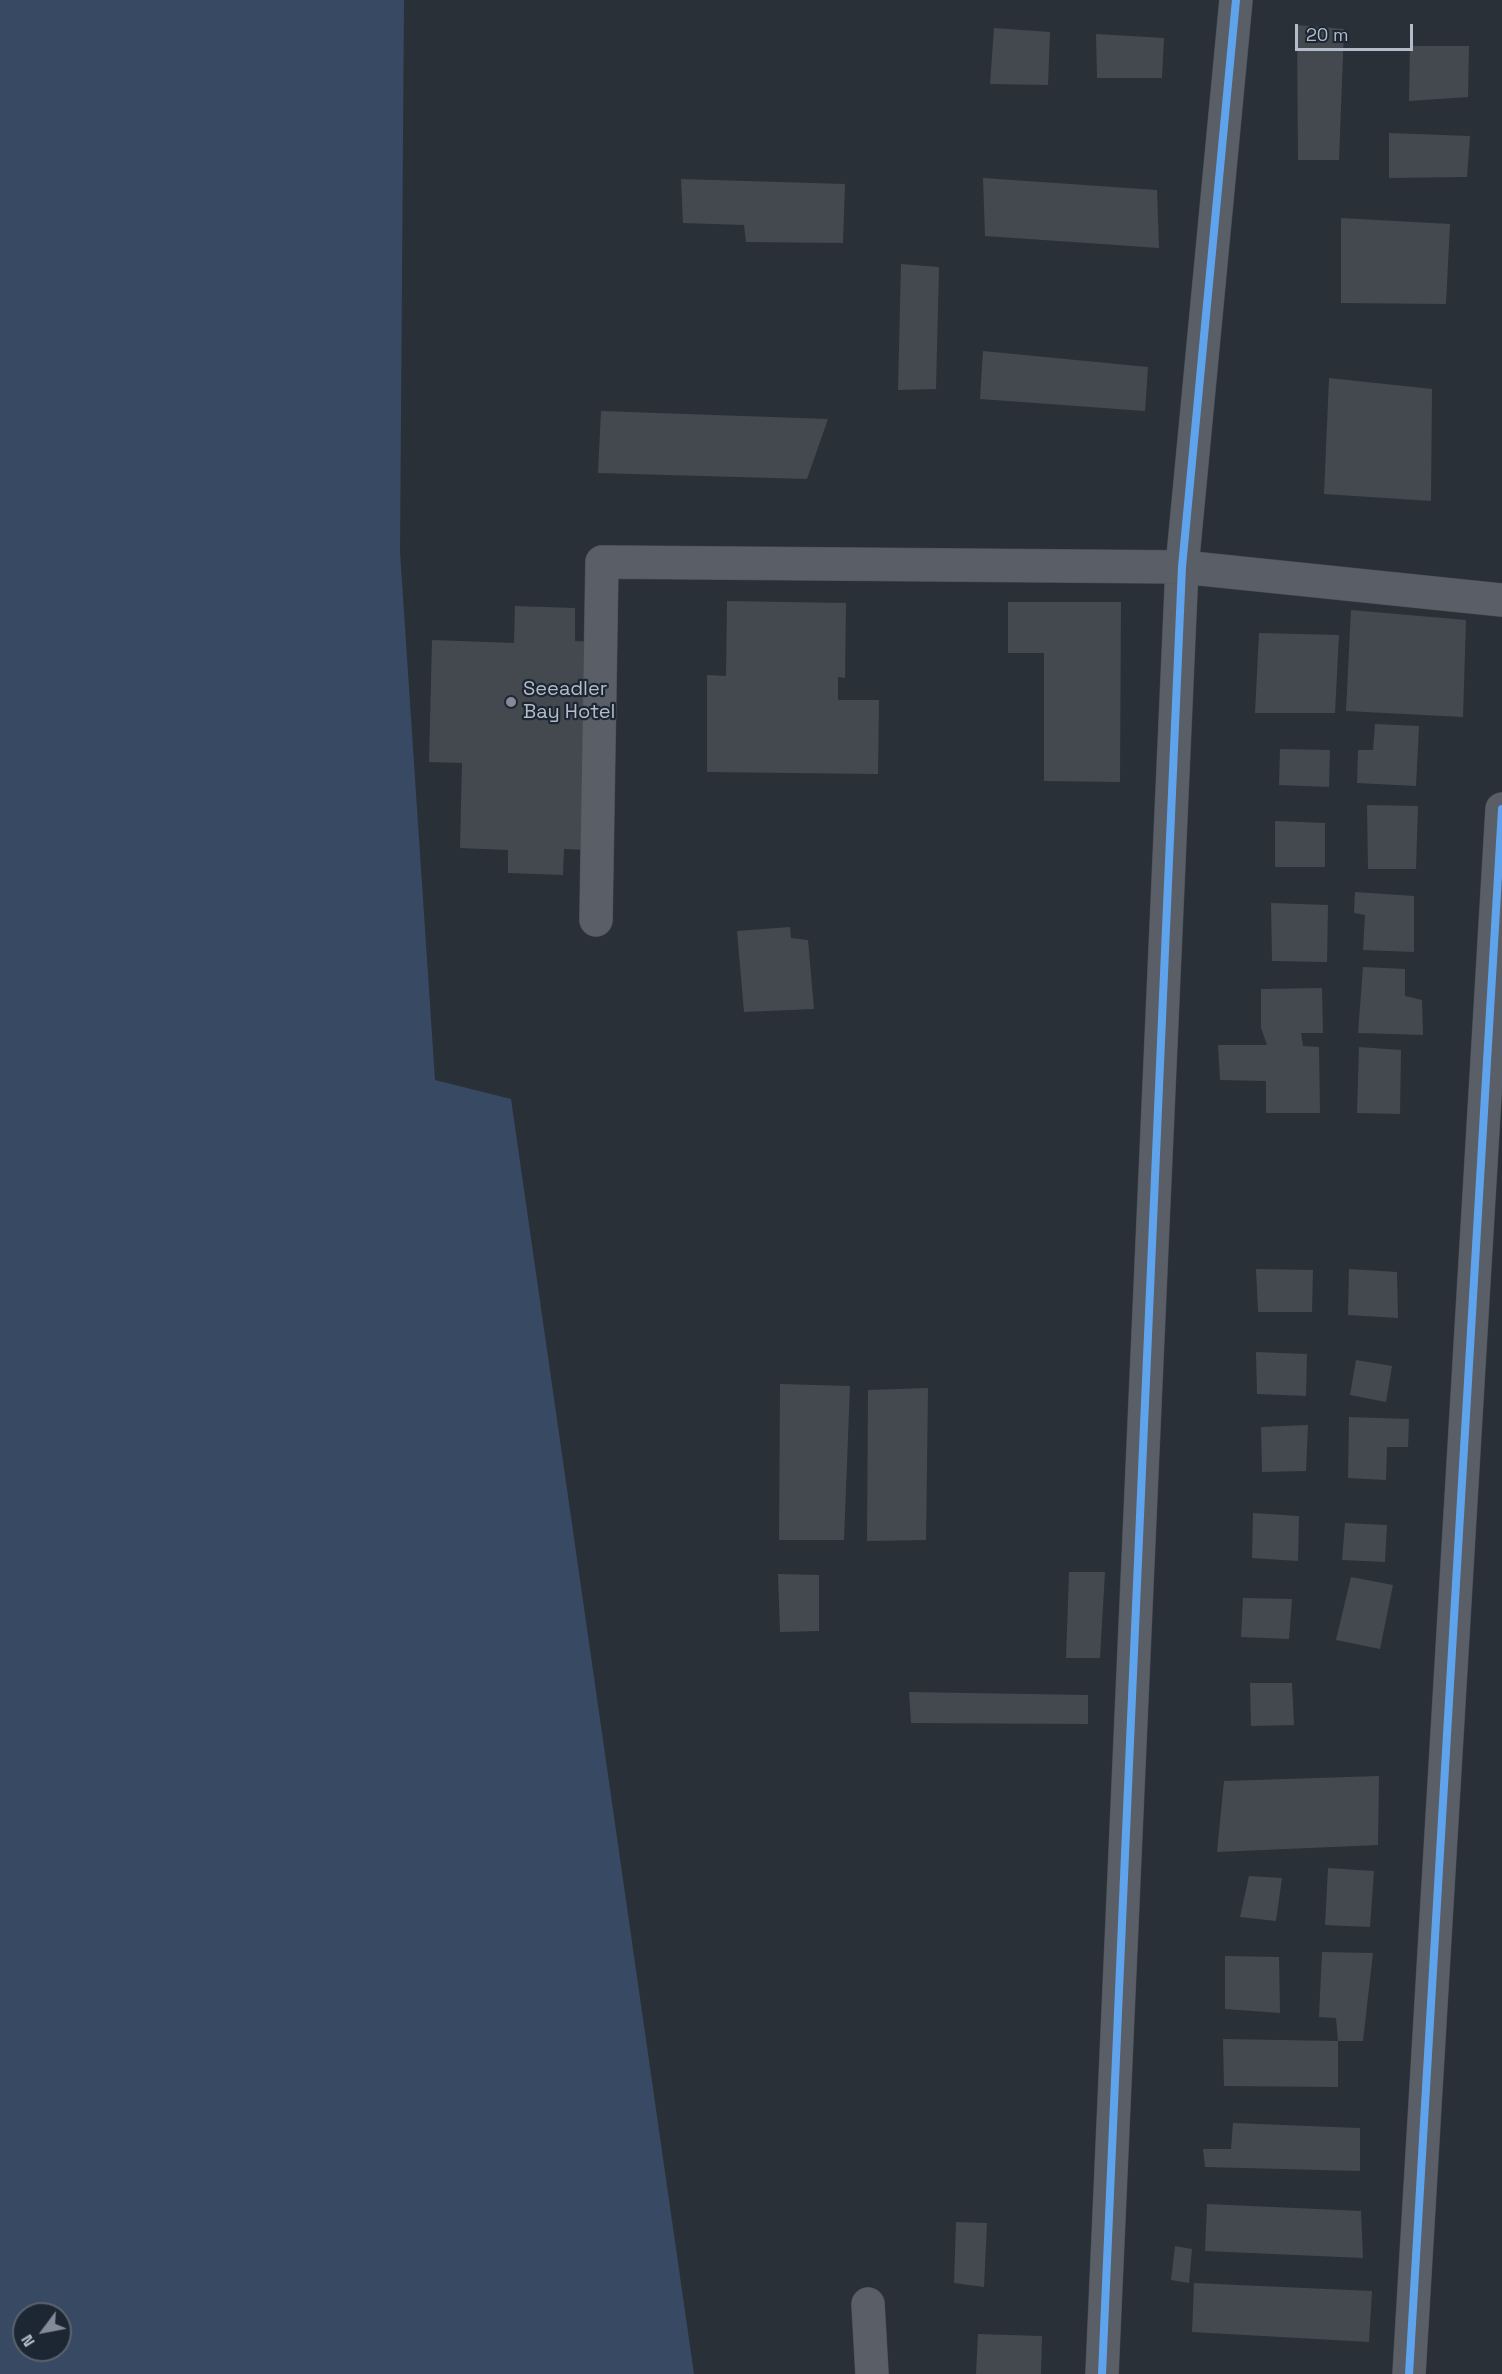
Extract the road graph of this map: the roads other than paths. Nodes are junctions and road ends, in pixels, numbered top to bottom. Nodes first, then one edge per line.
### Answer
1 (1236, 0) edge
2 (1182, 567) junction
3 (1502, 600) edge
4 (1502, 808) edge
5 (596, 920) dead end
6 (868, 2304) dead end
7 (872, 2374) edge
8 (1101, 2374) edge
9 (1409, 2374) edge

1 - 2 street
2 - 3 street
2 - 5 street
2 - 8 street
4 - 9 street
6 - 7 street

